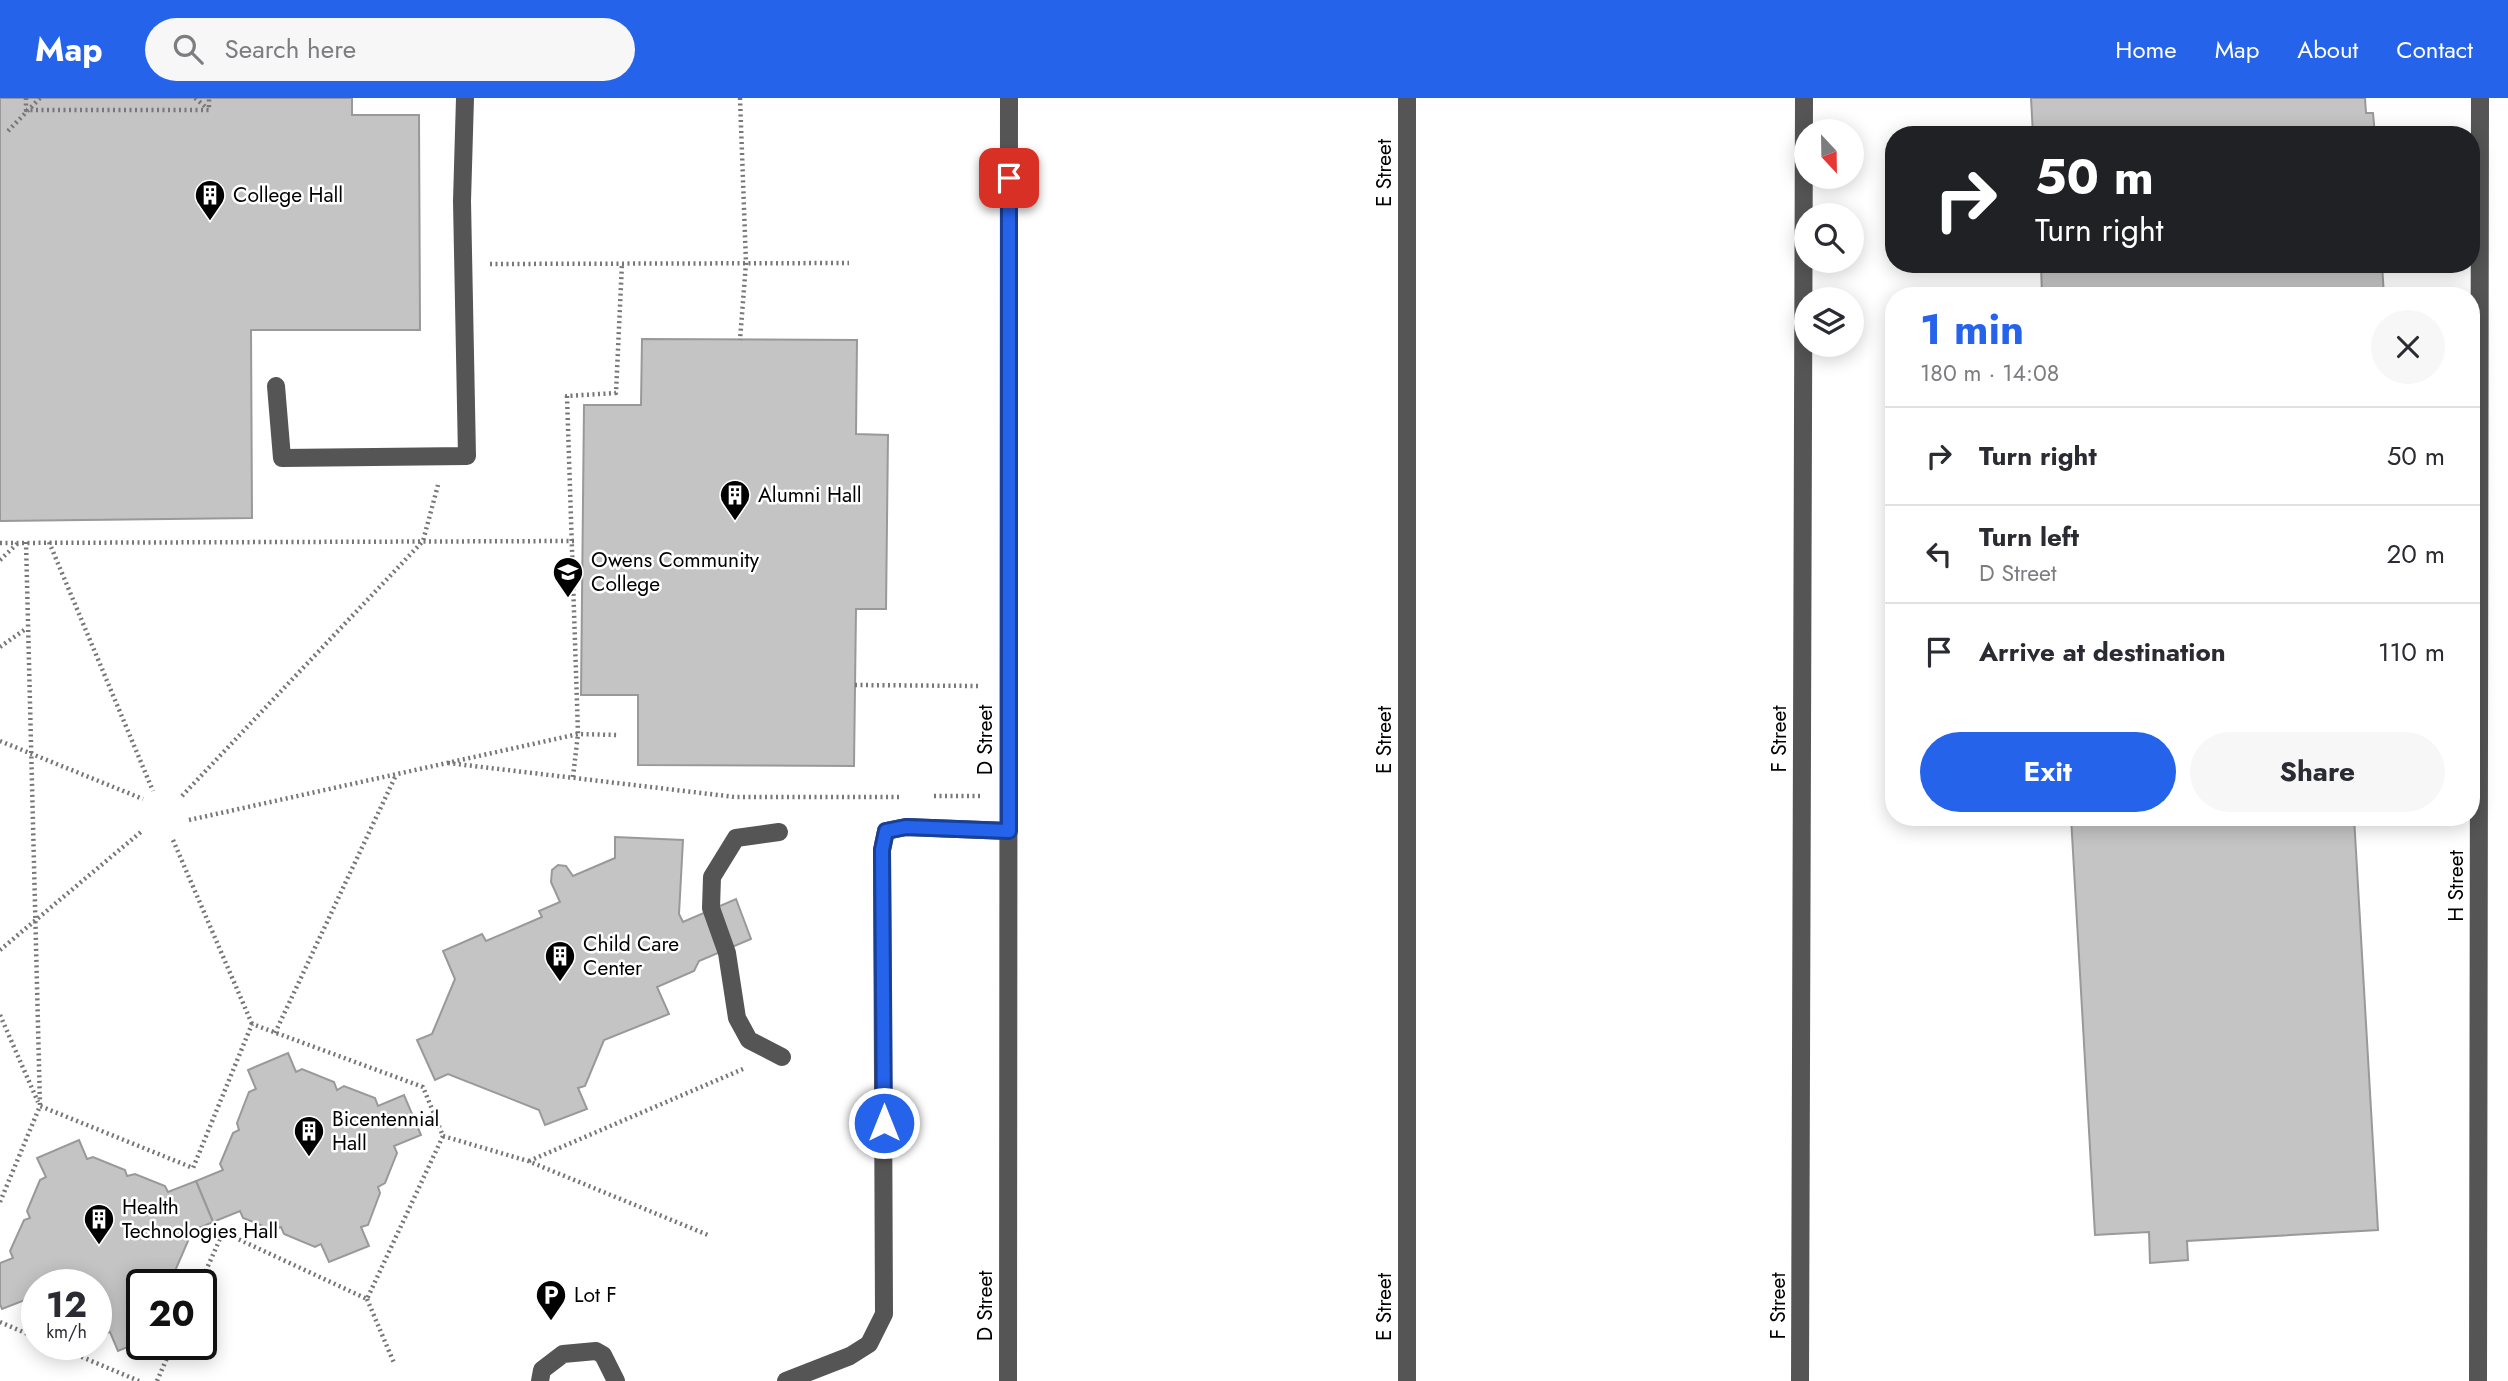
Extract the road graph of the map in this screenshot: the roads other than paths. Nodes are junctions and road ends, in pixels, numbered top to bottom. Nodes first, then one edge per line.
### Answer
1 (465, 98) edge
2 (1009, 98) edge
3 (1407, 98) edge
4 (1804, 98) edge
5 (2480, 98) edge
6 (2480, 126) edge
7 (276, 386) dead end
8 (2479, 826) edge
9 (1009, 831) junction
10 (779, 832) dead end
11 (782, 1057) dead end
12 (540, 1381) edge
13 (616, 1381) edge
14 (786, 1381) edge
15 (1008, 1381) edge
16 (1407, 1381) edge
17 (1800, 1381) edge
18 (2478, 1381) edge

1 - 7 street
2 - 9 street, D Street
3 - 16 street, E Street
4 - 17 street, F Street
5 - 6 street, H Street
8 - 18 street, H Street
9 - 14 street
9 - 15 street, D Street
10 - 11 street
12 - 13 street

